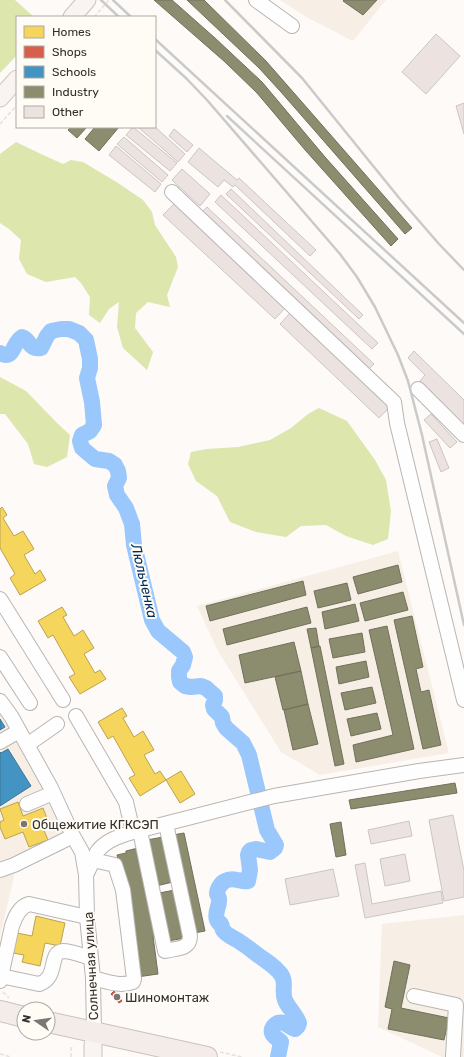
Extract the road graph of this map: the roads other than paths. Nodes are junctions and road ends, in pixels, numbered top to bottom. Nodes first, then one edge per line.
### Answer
1 (86, 0) edge
2 (256, 0) edge
3 (73, 16) edge
4 (292, 26) dead end
5 (16, 80) edge
6 (0, 98) edge
7 (172, 192) dead end
8 (418, 389) dead end
9 (464, 435) edge
10 (0, 599) edge
11 (0, 657) edge
12 (0, 700) edge
13 (63, 700) dead end
14 (464, 700) edge
15 (30, 703) dead end
16 (76, 716) dead end
17 (57, 724) dead end
18 (19, 731) junction
19 (0, 742) edge
20 (27, 745) junction
21 (464, 765) edge
22 (53, 793) junction
23 (27, 804) dead end
24 (166, 824) junction
25 (137, 831) junction
26 (73, 836) junction
27 (93, 860) junction
28 (0, 870) edge
29 (86, 876) junction
30 (87, 916) junction
31 (91, 958) junction
32 (93, 978) junction
33 (0, 982) edge
34 (414, 996) dead end
35 (6, 1005) edge
36 (16, 1008) edge
37 (56, 1021) edge
38 (0, 1022) edge
39 (16, 1026) edge
40 (56, 1035) edge
41 (93, 1044) edge
42 (150, 1057) edge
43 (207, 1057) edge
44 (453, 1057) edge

1 - 3 main road
2 - 4 street
5 - 6 main road
7 - 14 street
8 - 9 street
10 - 13 street
11 - 15 street
12 - 18 street, Солнечная улица
16 - 25 street
17 - 20 street
18 - 19 street
18 - 20 street, Солнечная улица
20 - 22 street, Солнечная улица
21 - 24 street
22 - 23 street
22 - 26 street, Солнечная улица
24 - 25 street
24 - 25 street
25 - 27 street
26 - 28 street
26 - 29 street, Солнечная улица
27 - 29 street
27 - 32 street
29 - 30 street, Солнечная улица
30 - 31 street, Солнечная улица
30 - 33 street
31 - 32 street, Солнечная улица
31 - 33 street
32 - 41 street, Солнечная улица
34 - 44 street
35 - 36 highway
37 - 41 highway
38 - 39 highway
40 - 41 highway
41 - 42 highway
41 - 43 highway

